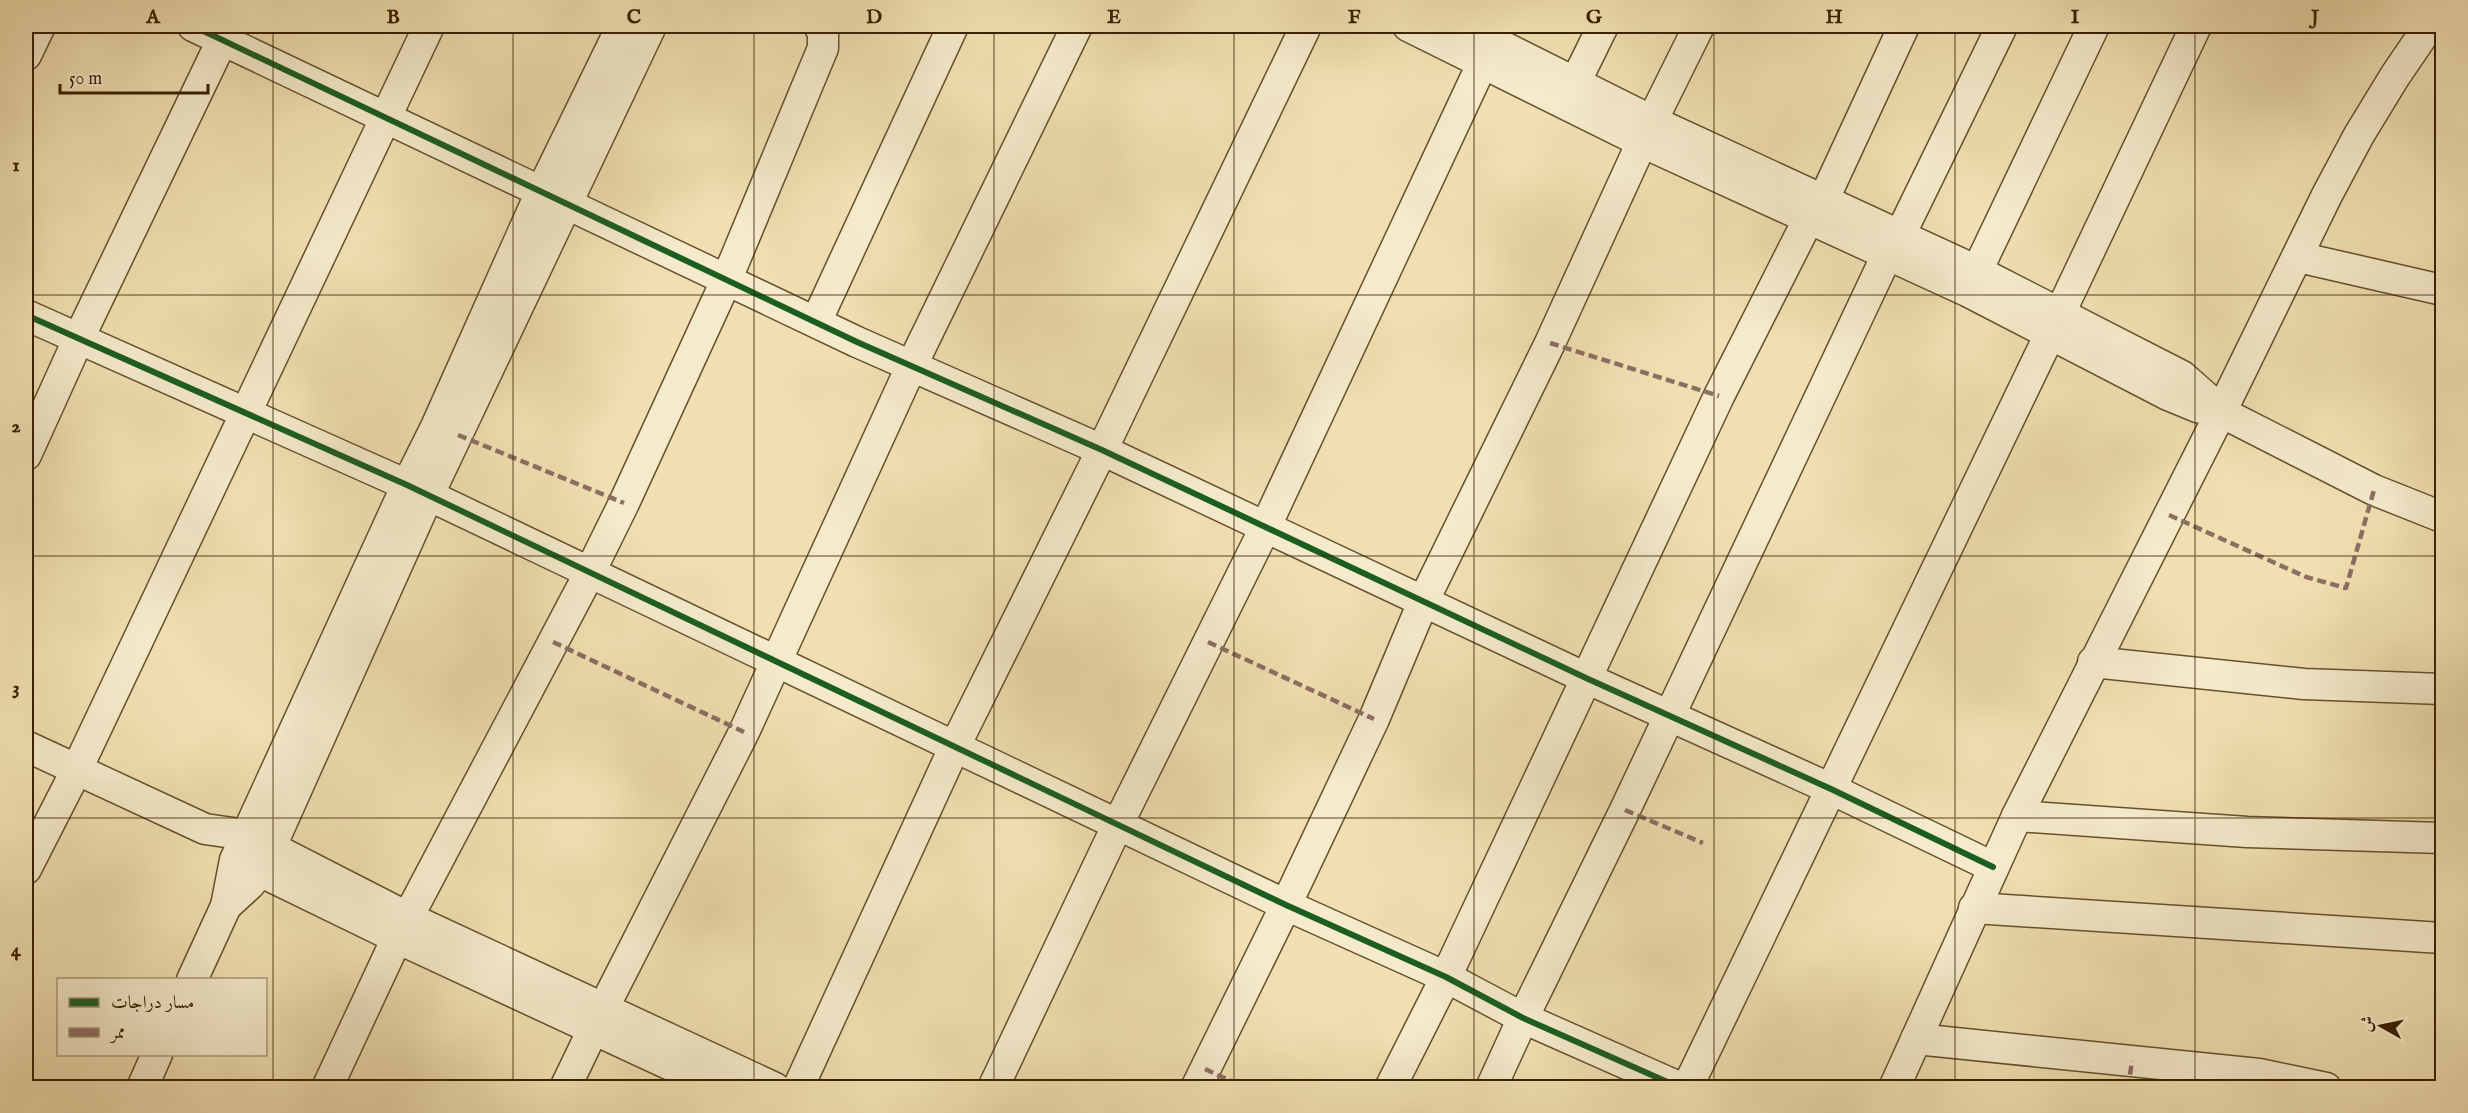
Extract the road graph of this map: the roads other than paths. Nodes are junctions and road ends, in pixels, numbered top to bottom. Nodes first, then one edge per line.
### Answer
1 (40, 26) edge
2 (194, 26) edge
3 (429, 26) edge
4 (622, 26) edge
5 (651, 26) edge
6 (819, 26) edge
7 (953, 26) edge
8 (1077, 26) edge
9 (1306, 26) edge
10 (1408, 26) edge
11 (1462, 26) edge
12 (1603, 26) edge
13 (1699, 26) edge
14 (1904, 26) edge
15 (2002, 26) edge
16 (2094, 26) edge
17 (2196, 26) edge
18 (2429, 26) edge
19 (226, 32) edge
20 (1496, 44) edge
21 (26, 55) edge
22 (1575, 83) junction
23 (387, 118) junction
24 (1647, 132) junction
25 (554, 199) junction
26 (1815, 210) junction
27 (1893, 245) junction
28 (2298, 257) junction
29 (1977, 271) junction
30 (726, 281) junction
31 (2442, 290) edge
32 (26, 315) edge
33 (816, 322) junction
34 (2055, 323) junction
35 (78, 340) junction
36 (911, 367) junction
37 (2221, 412) junction
38 (246, 413) junction
39 (1102, 450) junction
40 (26, 455) edge
41 (417, 491) junction
42 (2442, 517) edge
43 (1265, 528) junction
44 (590, 574) junction
45 (1424, 600) junction
46 (777, 662) junction
47 (2093, 662) junction
48 (1586, 678) junction
49 (2442, 689) edge
50 (1669, 715) junction
51 (26, 746) edge
52 (955, 746) junction
53 (76, 769) junction
54 (1831, 789) junction
55 (2017, 816) junction
56 (1118, 824) junction
57 (2442, 838) edge
58 (253, 853) junction
59 (1993, 867) junction
60 (26, 869) edge
61 (1286, 905) junction
62 (1974, 908) junction
63 (403, 928) junction
64 (2442, 938) edge
65 (1446, 977) junction
66 (193, 978) edge
67 (598, 1018) junction
68 (1523, 1018) junction
69 (1916, 1039) junction
70 (156, 1056) edge
71 (142, 1088) edge
72 (327, 1088) edge
73 (566, 1088) edge
74 (720, 1088) edge
75 (775, 1088) edge
76 (798, 1088) edge
77 (993, 1088) edge
78 (1196, 1088) edge
79 (1390, 1088) edge
80 (1491, 1088) edge
81 (1681, 1088) edge
82 (1687, 1088) edge
83 (1894, 1088) edge
84 (2326, 1088) edge

1 - 21 street
2 - 19 street
3 - 23 street
4 - 25 street
5 - 25 street
6 - 30 street
7 - 33 street
8 - 36 street
9 - 39 street
10 - 20 street
11 - 20 street
12 - 22 street
13 - 24 street
14 - 26 street
15 - 27 street
16 - 29 street
17 - 34 street
18 - 28 street
19 - 23 street
19 - 35 street
20 - 22 street
20 - 24 street
20 - 43 street
22 - 24 street
23 - 25 street
23 - 38 street
24 - 26 street
24 - 45 street
25 - 30 street
25 - 41 street
26 - 27 street
26 - 48 street
27 - 29 street
27 - 34 street
27 - 50 street
28 - 31 street
28 - 37 street
29 - 34 street
30 - 33 street
30 - 44 street
32 - 35 street
33 - 36 street
34 - 37 street
34 - 54 street
35 - 38 street
35 - 40 street
36 - 39 street
36 - 46 street
37 - 42 street
37 - 47 street
38 - 41 street
38 - 53 street
39 - 43 street
39 - 52 street
41 - 44 street
41 - 58 street
43 - 45 street
43 - 56 street
44 - 46 street
44 - 63 street
45 - 48 street
45 - 61 street
46 - 52 street
46 - 67 street
47 - 49 street
47 - 55 street
48 - 50 street
48 - 65 street
50 - 54 street
50 - 68 street
51 - 53 street
52 - 56 street
52 - 76 street
53 - 58 street
53 - 60 street
54 - 59 street
54 - 82 street
55 - 57 street
55 - 59 street
56 - 61 street
56 - 77 street
58 - 63 street
58 - 66 street
59 - 62 street
61 - 65 street
61 - 78 street
62 - 64 street
62 - 69 street
63 - 67 street
63 - 72 street
65 - 68 street
65 - 79 street
67 - 73 street
67 - 74 street
67 - 75 street
68 - 80 street
68 - 81 street
69 - 83 street
69 - 84 street
70 - 71 street

